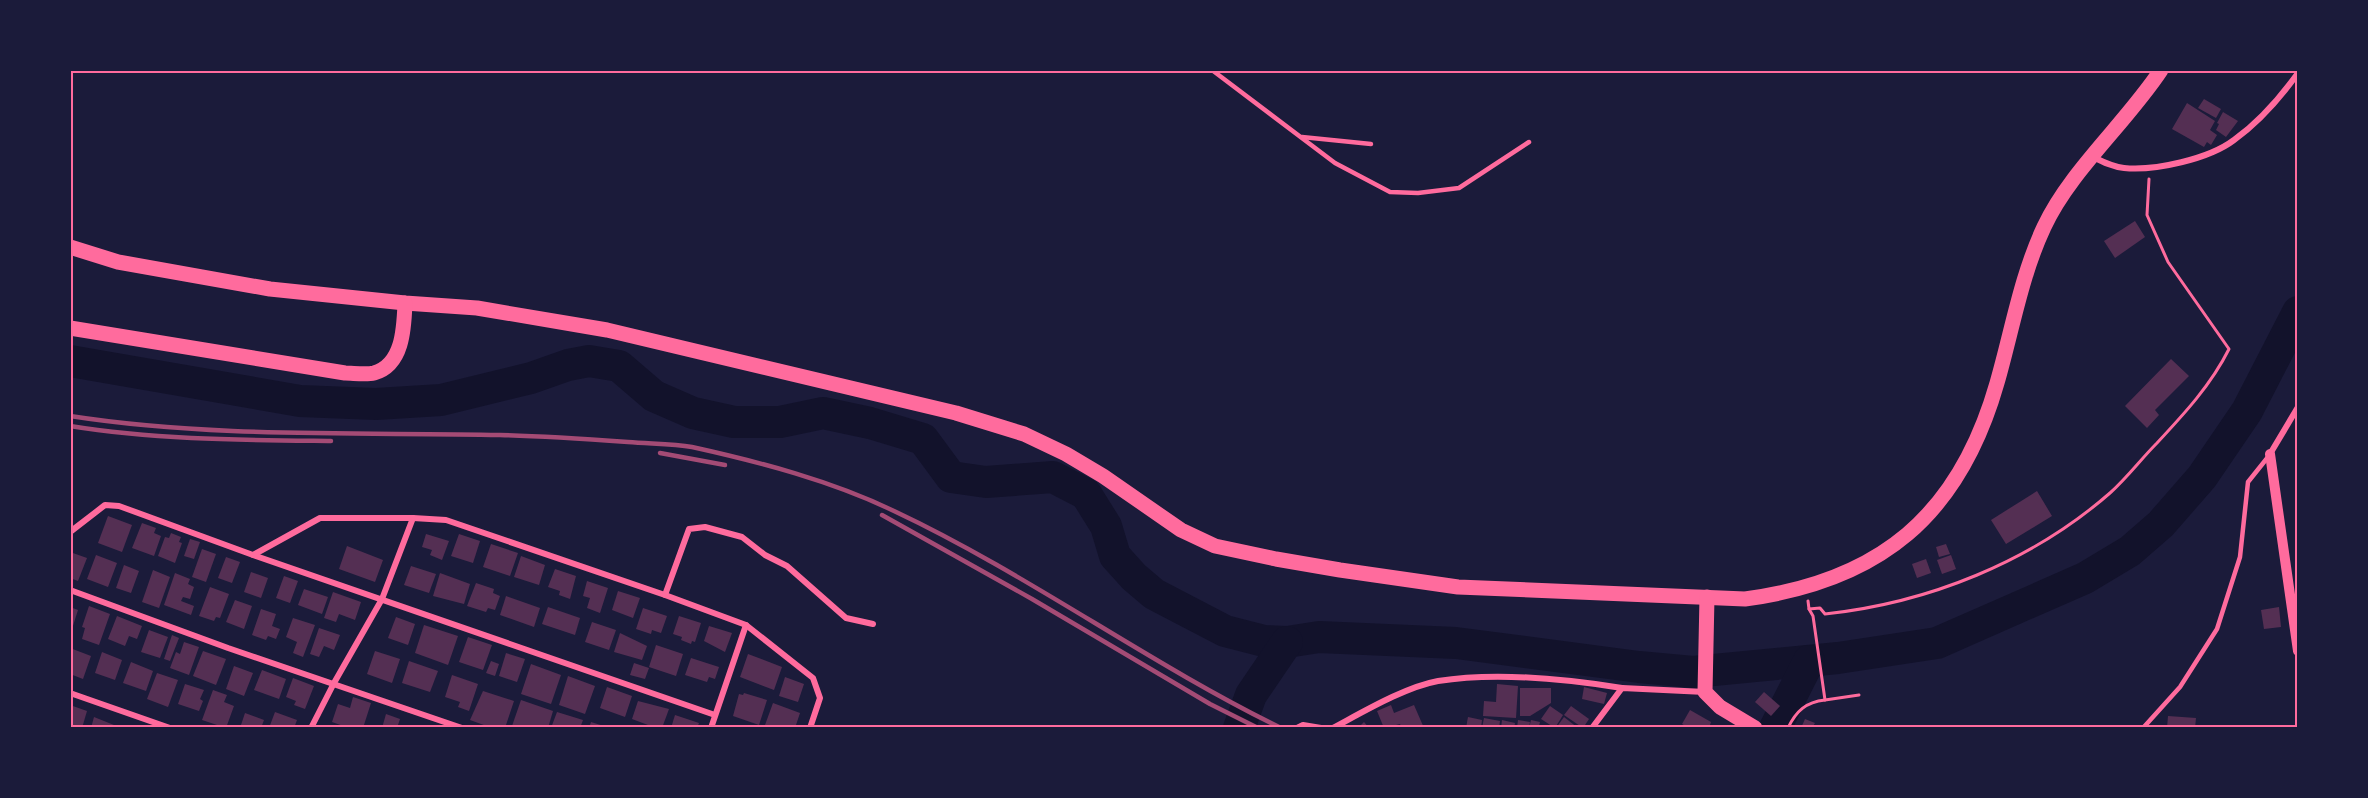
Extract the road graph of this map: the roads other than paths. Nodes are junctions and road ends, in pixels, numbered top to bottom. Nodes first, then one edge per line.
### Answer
1 (1212, 70) edge
2 (2162, 70) edge
3 (2298, 73) edge
4 (1299, 136) junction
5 (1529, 142) dead end
6 (1371, 144) dead end
7 (2093, 157) junction
8 (70, 247) edge
9 (405, 303) junction
10 (70, 328) edge
11 (2298, 407) edge
12 (2270, 454) junction
13 (413, 518) junction
14 (70, 532) edge
15 (253, 555) junction
16 (70, 590) edge
17 (665, 595) junction
18 (1707, 597) junction
19 (382, 599) junction
20 (873, 624) dead end
21 (746, 626) junction
22 (2298, 651) edge
23 (334, 682) junction
24 (1622, 688) junction
25 (1705, 688) junction
26 (70, 693) edge
27 (715, 716) junction
28 (170, 728) edge
29 (311, 728) edge
30 (462, 728) edge
31 (711, 728) edge
32 (810, 728) edge
33 (1297, 728) edge
34 (1321, 728) edge
35 (1333, 728) edge
36 (1592, 728) edge
37 (1755, 728) edge
38 (2143, 728) edge

1 - 4 lane
2 - 7 main road
3 - 7 street
4 - 5 lane
4 - 6 lane
7 - 18 main road
8 - 9 main road
9 - 10 main road
9 - 18 main road
11 - 12 street
12 - 22 street
12 - 38 lane
13 - 15 street
13 - 17 street
13 - 19 street
14 - 15 street
15 - 19 street
16 - 23 street
17 - 20 street
17 - 21 street
18 - 25 main road
19 - 23 street
19 - 27 street
21 - 27 street
21 - 32 street
23 - 29 street
23 - 30 street
24 - 25 street
24 - 35 street
24 - 36 street
25 - 37 main road
26 - 28 street
27 - 31 street
33 - 34 street

